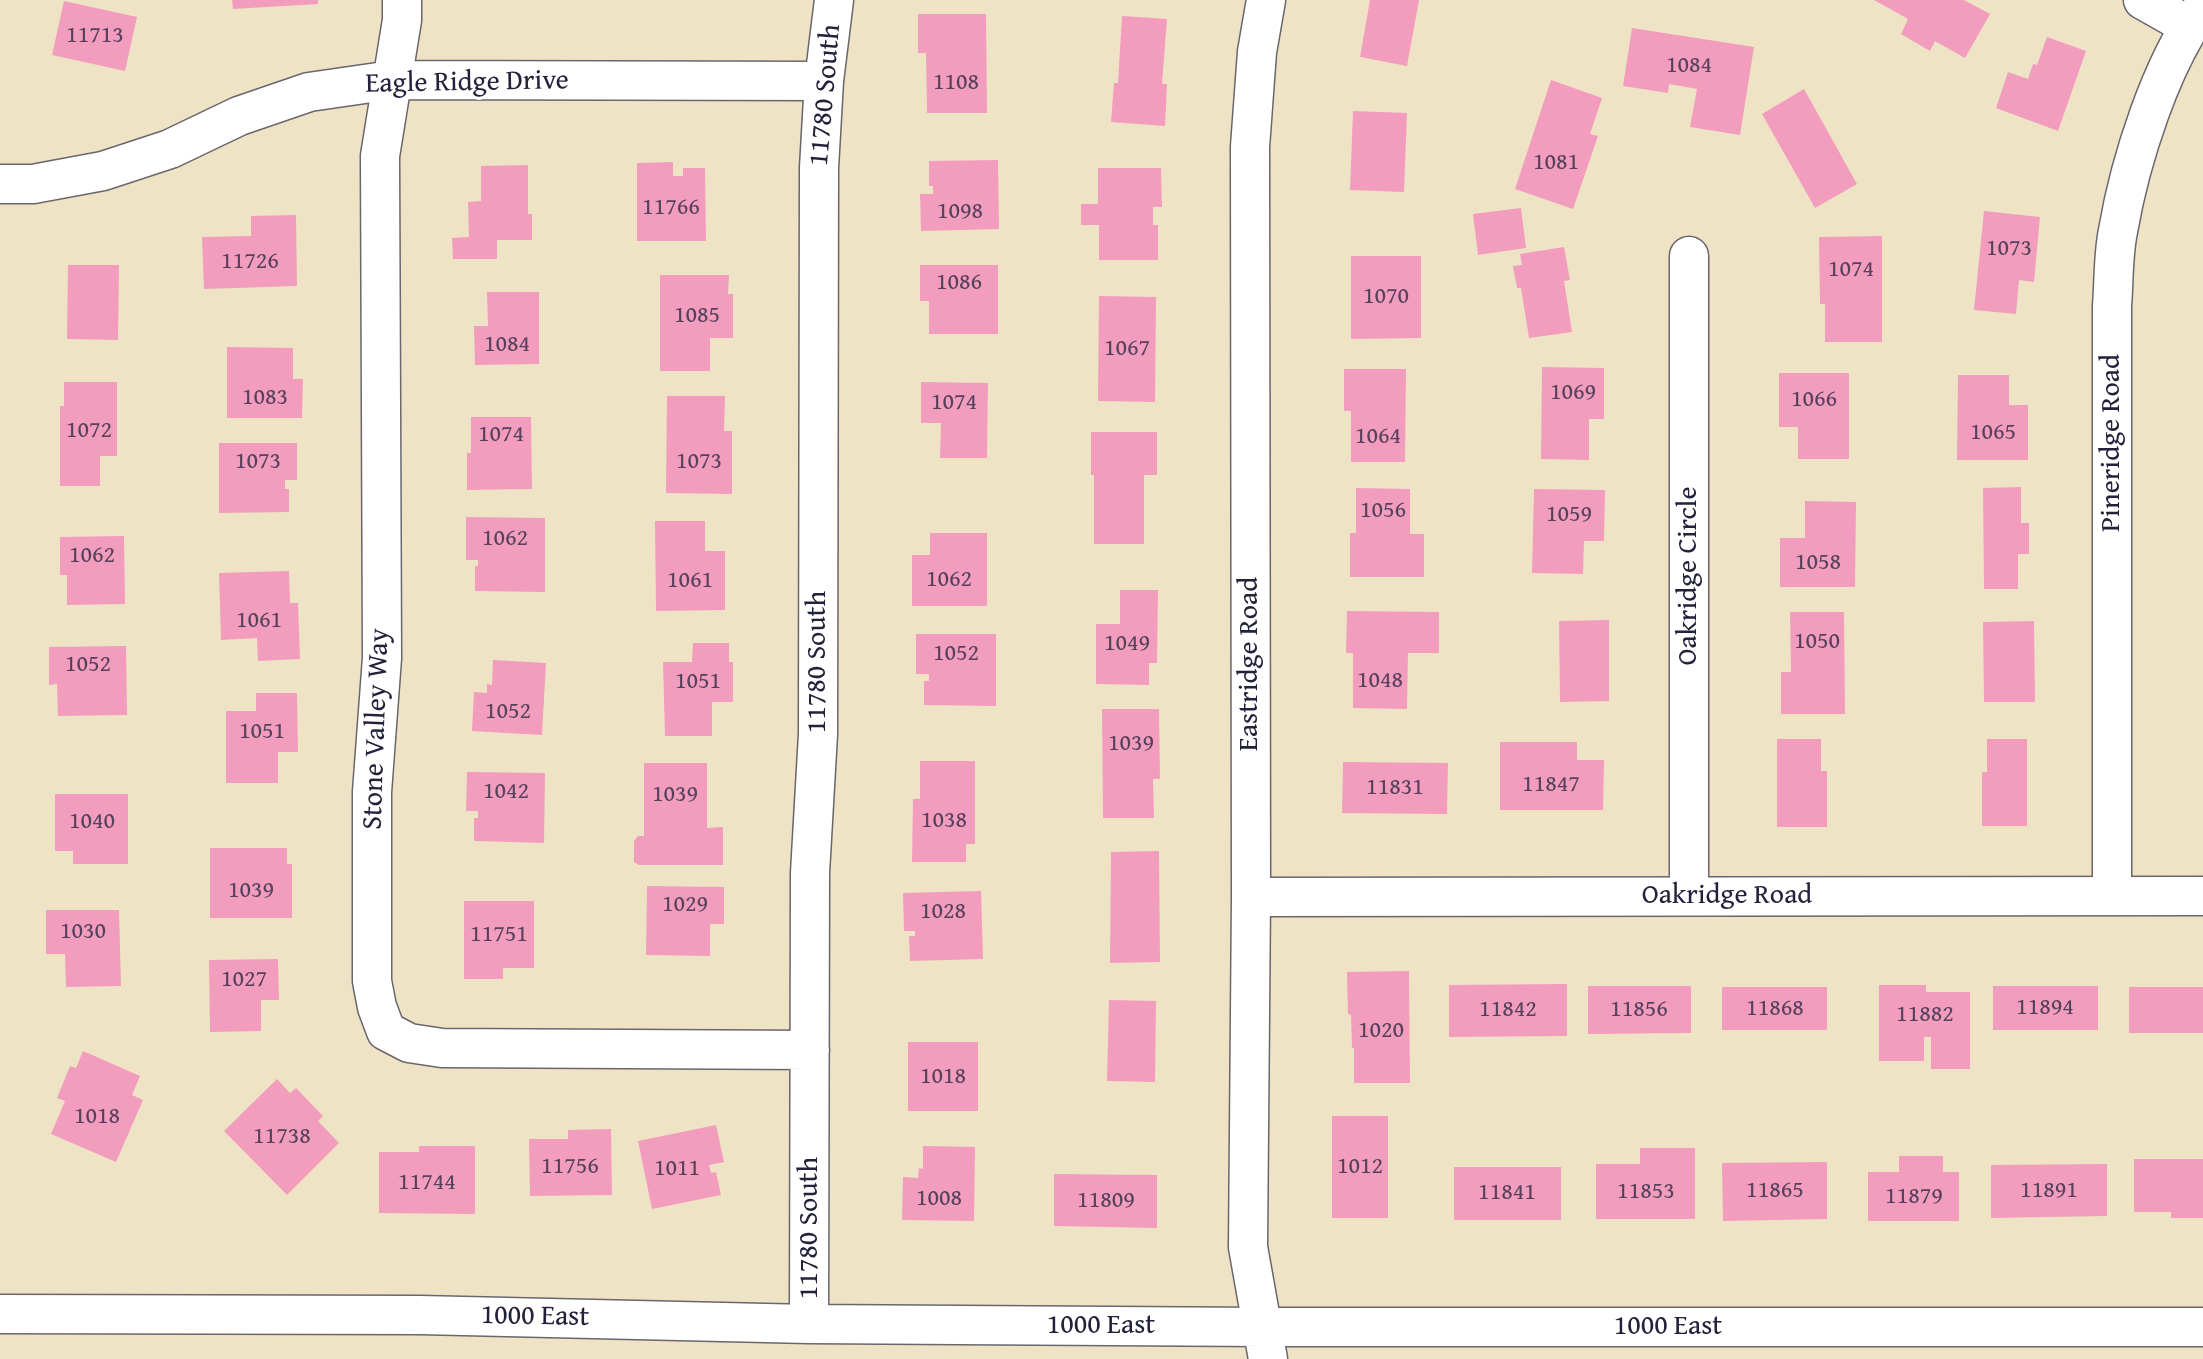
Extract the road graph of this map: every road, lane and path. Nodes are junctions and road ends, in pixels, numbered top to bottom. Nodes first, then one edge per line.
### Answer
1 (402, 0) edge
2 (834, 0) edge
3 (1265, 0) edge
4 (2143, 0) edge
5 (2196, 16) edge
6 (392, 80) junction
7 (824, 81) junction
8 (0, 184) edge
9 (1689, 256) dead end
10 (1689, 896) junction
11 (2112, 896) junction
12 (2203, 896) edge
13 (1251, 897) junction
14 (810, 1050) junction
15 (0, 1314) edge
16 (809, 1324) junction
17 (2203, 1327) edge
18 (1265, 1343) edge

1 - 6 street, Stone Valley Way
2 - 7 street, 11780 South
3 - 13 street, Eastridge Road
4 - 5 street
5 - 11 street, Pineridge Road
6 - 7 street, Eagle Ridge Drive
6 - 8 street, Eagle Ridge Drive
6 - 14 street, Stone Valley Way
7 - 14 street, 11780 South
9 - 10 street, Oakridge Circle
10 - 11 street, Oakridge Road
10 - 13 street, Oakridge Road
11 - 12 street, Oakridge Road
13 - 18 street, Eastridge Road
14 - 16 street, 11780 South
15 - 16 street, 1000 East
16 - 18 street, 1000 East
17 - 18 street, 1000 East

